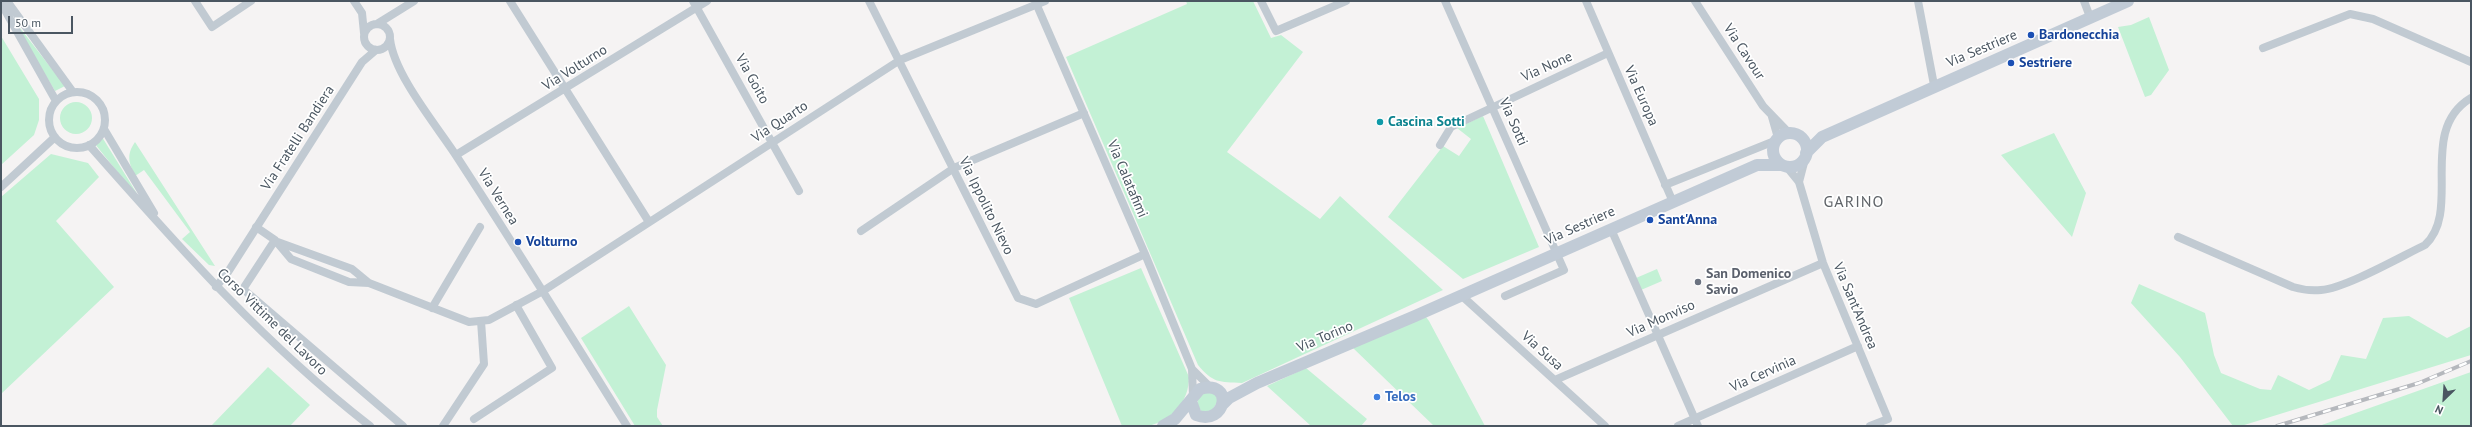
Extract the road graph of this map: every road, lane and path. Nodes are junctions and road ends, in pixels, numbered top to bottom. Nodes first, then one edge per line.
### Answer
1 (7, 1) edge
2 (195, 1) edge
3 (250, 1) edge
4 (354, 1) edge
5 (414, 1) edge
6 (510, 1) edge
7 (707, 1) edge
8 (869, 1) edge
9 (1261, 1) edge
10 (1346, 1) edge
11 (1445, 1) edge
12 (1586, 1) edge
13 (1695, 1) edge
14 (1918, 1) edge
15 (2084, 1) edge
16 (2128, 1) edge
17 (1039, 2) edge
18 (1, 3) edge
19 (695, 4) edge
20 (362, 13) junction
21 (394, 14) junction
22 (2090, 17) junction
23 (377, 24) junction
24 (388, 29) junction
25 (364, 33) junction
26 (390, 39) junction
27 (365, 44) junction
28 (2263, 48) dead end
29 (377, 50) junction
30 (1608, 53) junction
31 (900, 60) junction
32 (362, 62) junction
33 (2471, 62) edge
34 (396, 64) junction
35 (1934, 85) junction
36 (564, 90) junction
37 (73, 92) junction
38 (2471, 98) edge
39 (56, 101) junction
40 (1492, 106) junction
41 (1084, 113) junction
42 (1772, 117) junction
43 (104, 129) junction
44 (1794, 135) junction
45 (55, 137) junction
46 (1822, 137) junction
47 (1776, 141) junction
48 (772, 142) junction
49 (89, 145) junction
50 (1440, 145) dead end
51 (1806, 154) junction
52 (456, 156) junction
53 (1757, 165) junction
54 (1784, 166) junction
55 (954, 168) junction
56 (1799, 182) junction
57 (1666, 185) junction
58 (1, 187) edge
59 (799, 191) dead end
60 (1673, 202) junction
61 (649, 222) junction
62 (480, 226) dead end
63 (256, 227) junction
64 (1611, 229) junction
65 (163, 230) junction
66 (861, 231) dead end
67 (2178, 237) dead end
68 (275, 240) junction
69 (1145, 254) junction
70 (1556, 254) junction
71 (1823, 263) junction
72 (369, 283) junction
73 (216, 287) junction
74 (543, 291) junction
75 (1462, 296) junction
76 (1505, 296) dead end
77 (516, 305) junction
78 (432, 308) junction
79 (1416, 316) joint
80 (481, 321) junction
81 (1658, 335) junction
82 (1858, 346) junction
83 (1192, 369) junction
84 (1555, 380) junction
85 (1247, 388) junction
86 (1214, 389) junction
87 (1192, 398) junction
88 (1223, 404) junction
89 (1200, 418) junction
90 (474, 419) dead end
91 (1175, 419) junction
92 (1697, 422) edge
93 (370, 426) edge
94 (403, 426) edge
95 (443, 426) edge
96 (626, 426) edge
97 (1164, 426) edge
98 (1605, 426) edge
99 (1678, 426) edge
100 (1870, 426) edge

1 - 37 street
2 - 3 street
4 - 20 street
5 - 21 street
6 - 36 street
7 - 19 street, Via Volturno
8 - 31 street, Via Ippolito Nievo
9 - 10 street
11 - 40 street, Via Sotti
12 - 30 street, Via Europa
13 - 42 street, Via Cavour
14 - 35 street, Via Sestriere
15 - 22 street
16 - 22 main road, Via Sestriere
17 - 31 street, Via Quarto
17 - 41 street, Via Calatafimi
18 - 39 street
19 - 36 street, Via Volturno
19 - 48 street, Via Goito
20 - 23 street
20 - 25 street
21 - 23 street
21 - 24 street
22 - 35 main road, Via Sestriere
23 - 24 street
23 - 25 street
24 - 26 street
25 - 27 street
26 - 29 street
26 - 34 street
27 - 29 street
27 - 32 street
28 - 33 street
29 - 32 street
29 - 34 street
30 - 40 street, Via None
30 - 57 street, Via Europa
31 - 48 street, Via Quarto
31 - 55 street, Via Ippolito Nievo
32 - 63 street, Via Fratelli Bandiera
34 - 52 street, Via Vernea
35 - 46 main road, Via Sestriere
36 - 52 street, Via Volturno
36 - 61 street
37 - 39 street
37 - 43 street
38 - 67 street
39 - 45 street
40 - 50 street, Via None
40 - 70 street, Via Sotti
41 - 55 street
41 - 69 street, Via Calatafimi
42 - 44 street
42 - 47 street
43 - 49 street
43 - 65 street, Corso Vittime del Lavoro
44 - 46 main road
44 - 47 main road
44 - 51 main road
45 - 49 street
45 - 58 street
46 - 51 main road
47 - 53 main road
47 - 54 main road
47 - 57 street
48 - 59 street, Via Goito
48 - 61 street, Via Quarto
49 - 65 street, Corso Vittime del Lavoro
51 - 54 main road
51 - 56 street
52 - 74 street, Via Vernea
53 - 54 main road
53 - 60 main road, Via Sestriere
54 - 56 street
55 - 66 street
55 - 69 street, Via Ippolito Nievo
56 - 71 street, Via Sant'Andrea
57 - 60 street, Via Europa
60 - 64 main road, Via Sestriere
61 - 74 street, Via Quarto
62 - 78 street
63 - 68 street
63 - 73 street, Via Fratelli Bandiera
64 - 70 main road, Via Sestriere
64 - 81 street
65 - 73 street, Corso Vittime del Lavoro
68 - 72 street
68 - 72 street
68 - 94 street
69 - 83 street, Via Calatafimi
70 - 75 main road, Via Sestriere
70 - 76 street, Via Sotti
71 - 81 street, Via Monviso
71 - 82 street, Via Sant'Andrea
72 - 78 street
73 - 93 street, Corso Vittime del Lavoro
74 - 77 street
74 - 96 street, Via Vernea
75 - 79 main road, Via Sestriere
75 - 84 street, Via Susa
77 - 80 street
77 - 90 street
78 - 80 street
79 - 85 main road, Via Torino
80 - 95 street
81 - 84 street, Via Monviso
81 - 92 street
82 - 92 street, Via Cervinia
82 - 100 street, Via Sant'Andrea
83 - 86 street, Via Calatafimi
83 - 87 street, Via Calatafimi
84 - 98 street, Via Susa
85 - 86 main road, Via Torino
85 - 88 main road, Via Torino
86 - 87 main road, Via Torino
86 - 88 main road
87 - 89 main road
87 - 91 main road, Via Torino
88 - 89 main road, Via Torino
89 - 91 main road, Via Torino
91 - 97 main road, Via Torino
92 - 99 street, Via Cervinia

